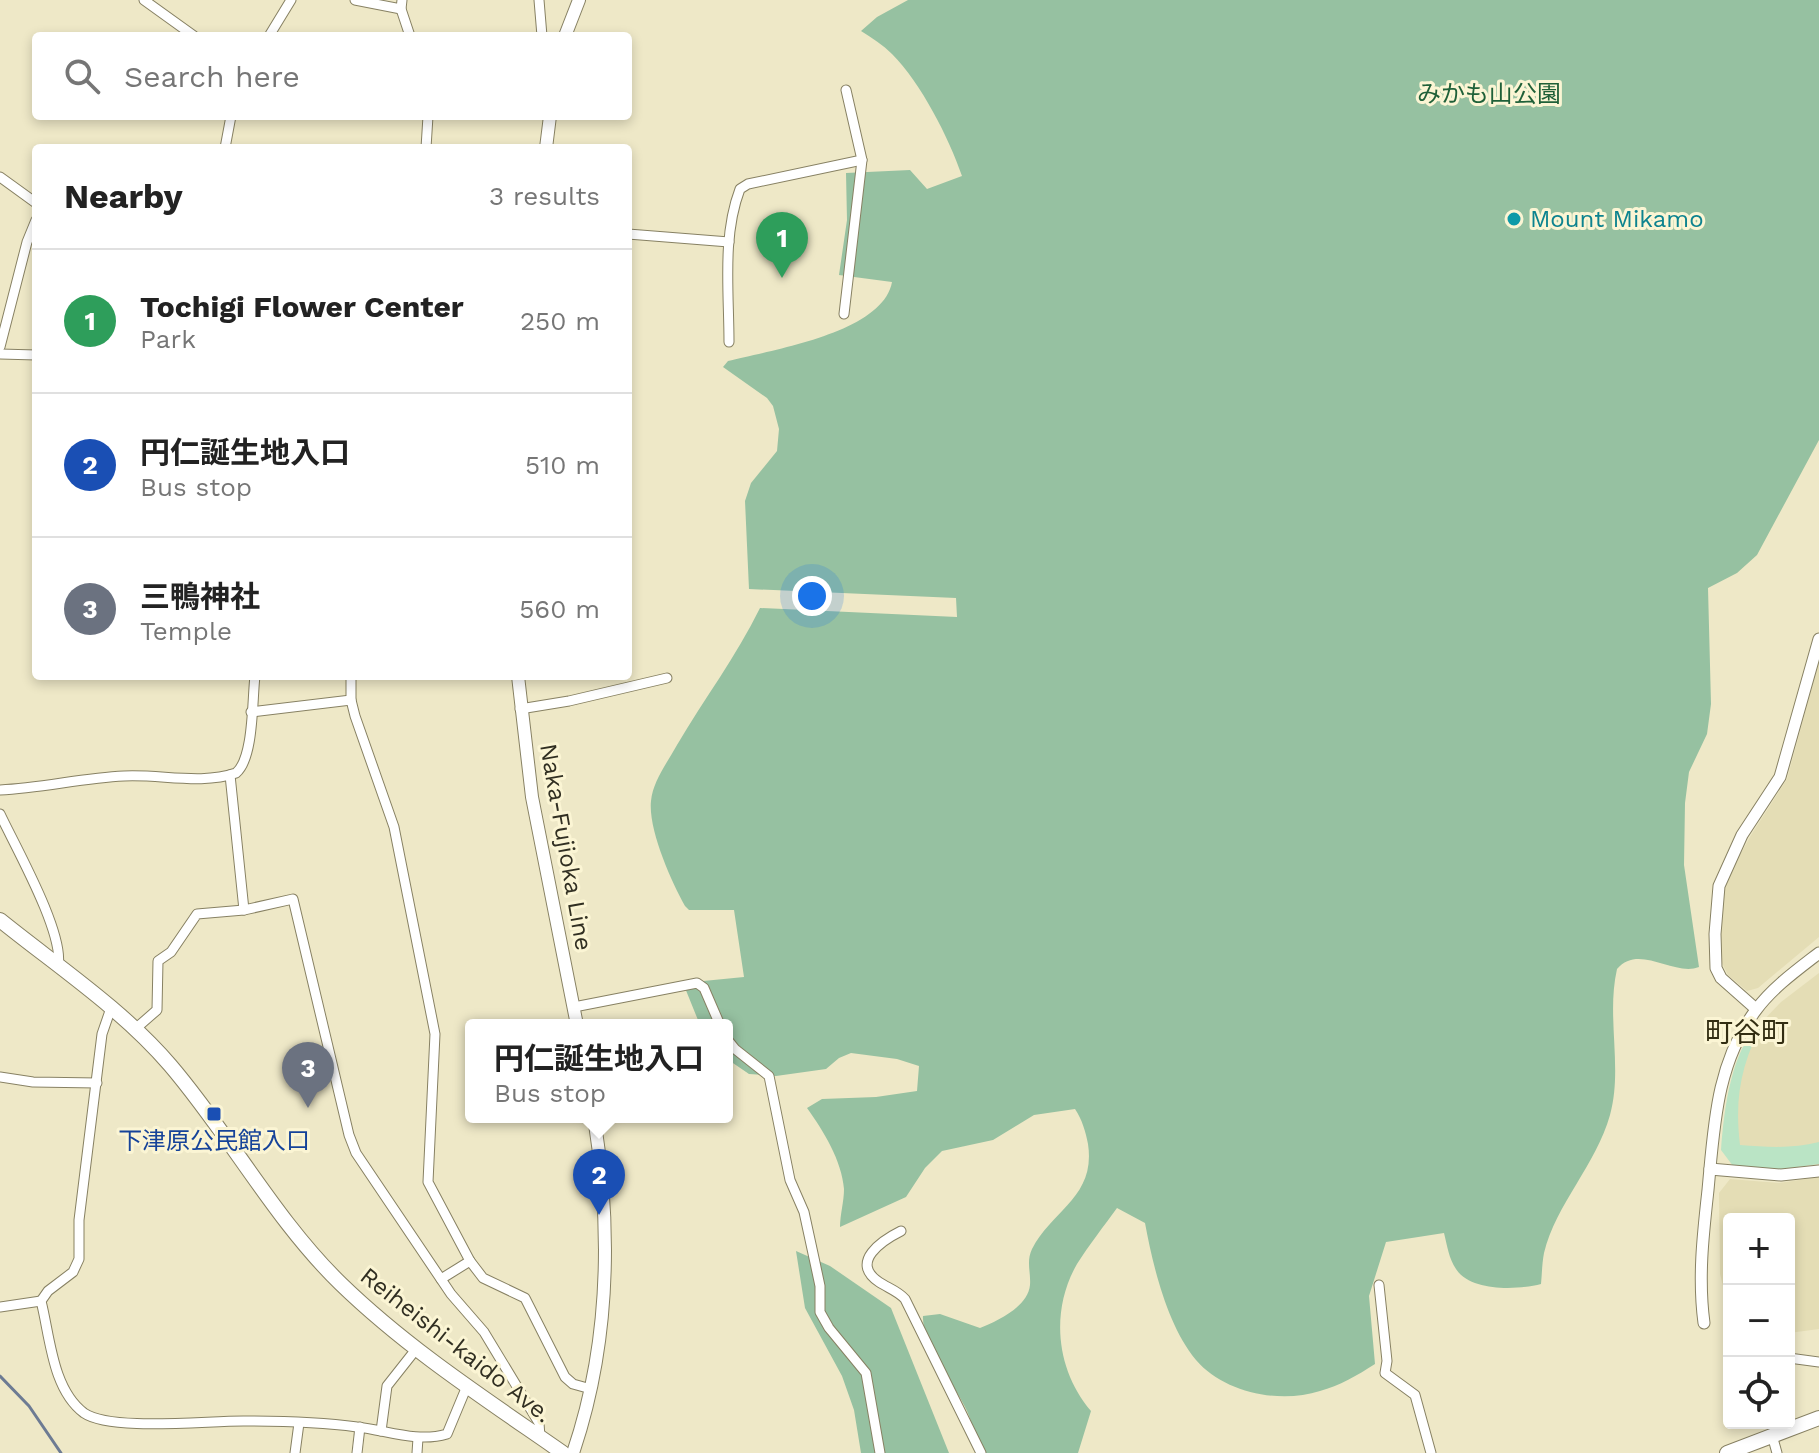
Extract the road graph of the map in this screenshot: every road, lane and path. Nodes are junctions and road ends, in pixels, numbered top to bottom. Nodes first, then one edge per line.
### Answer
1 (144, 0) edge
2 (291, 0) edge
3 (355, 0) edge
4 (539, 0) edge
5 (579, 0) edge
6 (402, 4) edge
7 (188, 32) edge
8 (271, 32) edge
9 (409, 32) edge
10 (542, 32) edge
11 (567, 32) edge
12 (846, 90) dead end
13 (230, 120) edge
14 (428, 120) edge
15 (550, 120) edge
16 (226, 144) edge
17 (426, 144) edge
18 (546, 144) edge
19 (862, 160) junction
20 (0, 177) edge
21 (32, 200) edge
22 (32, 230) edge
23 (632, 234) edge
24 (729, 242) junction
25 (844, 314) dead end
26 (729, 342) dead end
27 (0, 347) edge
28 (0, 354) edge
29 (32, 355) edge
30 (1819, 639) edge
31 (667, 678) dead end
32 (255, 680) edge
33 (351, 680) edge
34 (518, 680) edge
35 (351, 700) junction
36 (520, 709) junction
37 (251, 712) junction
38 (230, 775) junction
39 (0, 790) edge
40 (0, 814) edge
41 (244, 910) junction
42 (0, 920) edge
43 (1819, 953) edge
44 (58, 966) junction
45 (574, 1007) junction
46 (111, 1008) junction
47 (1756, 1009) junction
48 (576, 1019) edge
49 (717, 1019) edge
50 (134, 1030) junction
51 (733, 1046) edge
52 (0, 1077) edge
53 (97, 1083) junction
54 (595, 1123) edge
55 (1710, 1169) junction
56 (1819, 1171) edge
57 (901, 1231) dead end
58 (470, 1261) junction
59 (441, 1279) junction
60 (1379, 1285) dead end
61 (41, 1301) junction
62 (0, 1307) edge
63 (1704, 1323) dead end
64 (417, 1348) junction
65 (1795, 1359) edge
66 (1819, 1362) edge
67 (467, 1386) junction
68 (591, 1389) junction
69 (1819, 1418) edge
70 (299, 1423) junction
71 (360, 1427) junction
72 (381, 1431) junction
73 (1772, 1435) junction
74 (540, 1437) junction
75 (418, 1438) junction
76 (295, 1453) edge
77 (357, 1453) edge
78 (417, 1453) edge
79 (563, 1453) edge
80 (573, 1453) edge
81 (880, 1453) edge
82 (981, 1453) edge
83 (1431, 1453) edge
84 (1727, 1453) edge
85 (1777, 1453) edge

1 - 7 street
2 - 8 street
3 - 6 street
4 - 10 street
5 - 11 main road
6 - 9 street
12 - 19 street
13 - 16 street
14 - 17 street
15 - 18 main road
19 - 24 street
19 - 25 street
20 - 21 street
22 - 27 street
23 - 24 street
24 - 26 street
28 - 29 street
30 - 47 street
31 - 36 street
32 - 37 street
33 - 35 street
34 - 36 main road, Naka-Fujioka Line
35 - 37 street
35 - 58 street
36 - 45 main road, Naka-Fujioka Line
37 - 38 street
38 - 39 street
38 - 41 street
40 - 44 street
41 - 50 street
41 - 59 street
42 - 44 main road, Reiheishi-kaido Ave.
43 - 47 street
44 - 46 main road, Reiheishi-kaido Ave.
45 - 48 main road, Naka-Fujioka Line
45 - 49 street
46 - 50 main road, Reiheishi-kaido Ave.
46 - 53 street
47 - 55 street
50 - 64 main road, Reiheishi-kaido Ave.
51 - 81 street
52 - 53 street
53 - 61 street
54 - 68 main road
55 - 56 street
55 - 63 street
57 - 82 street
58 - 59 street
58 - 68 street
59 - 74 street
60 - 83 street
61 - 62 street
61 - 70 street
64 - 67 main road, Reiheishi-kaido Ave.
64 - 72 street
65 - 66 street
67 - 74 main road, Reiheishi-kaido Ave.
67 - 75 street
68 - 80 main road
69 - 73 main road
70 - 71 street
70 - 76 street
71 - 72 street
71 - 77 street
72 - 75 street
73 - 84 main road
73 - 85 street
74 - 79 main road, Reiheishi-kaido Ave.
75 - 78 street

